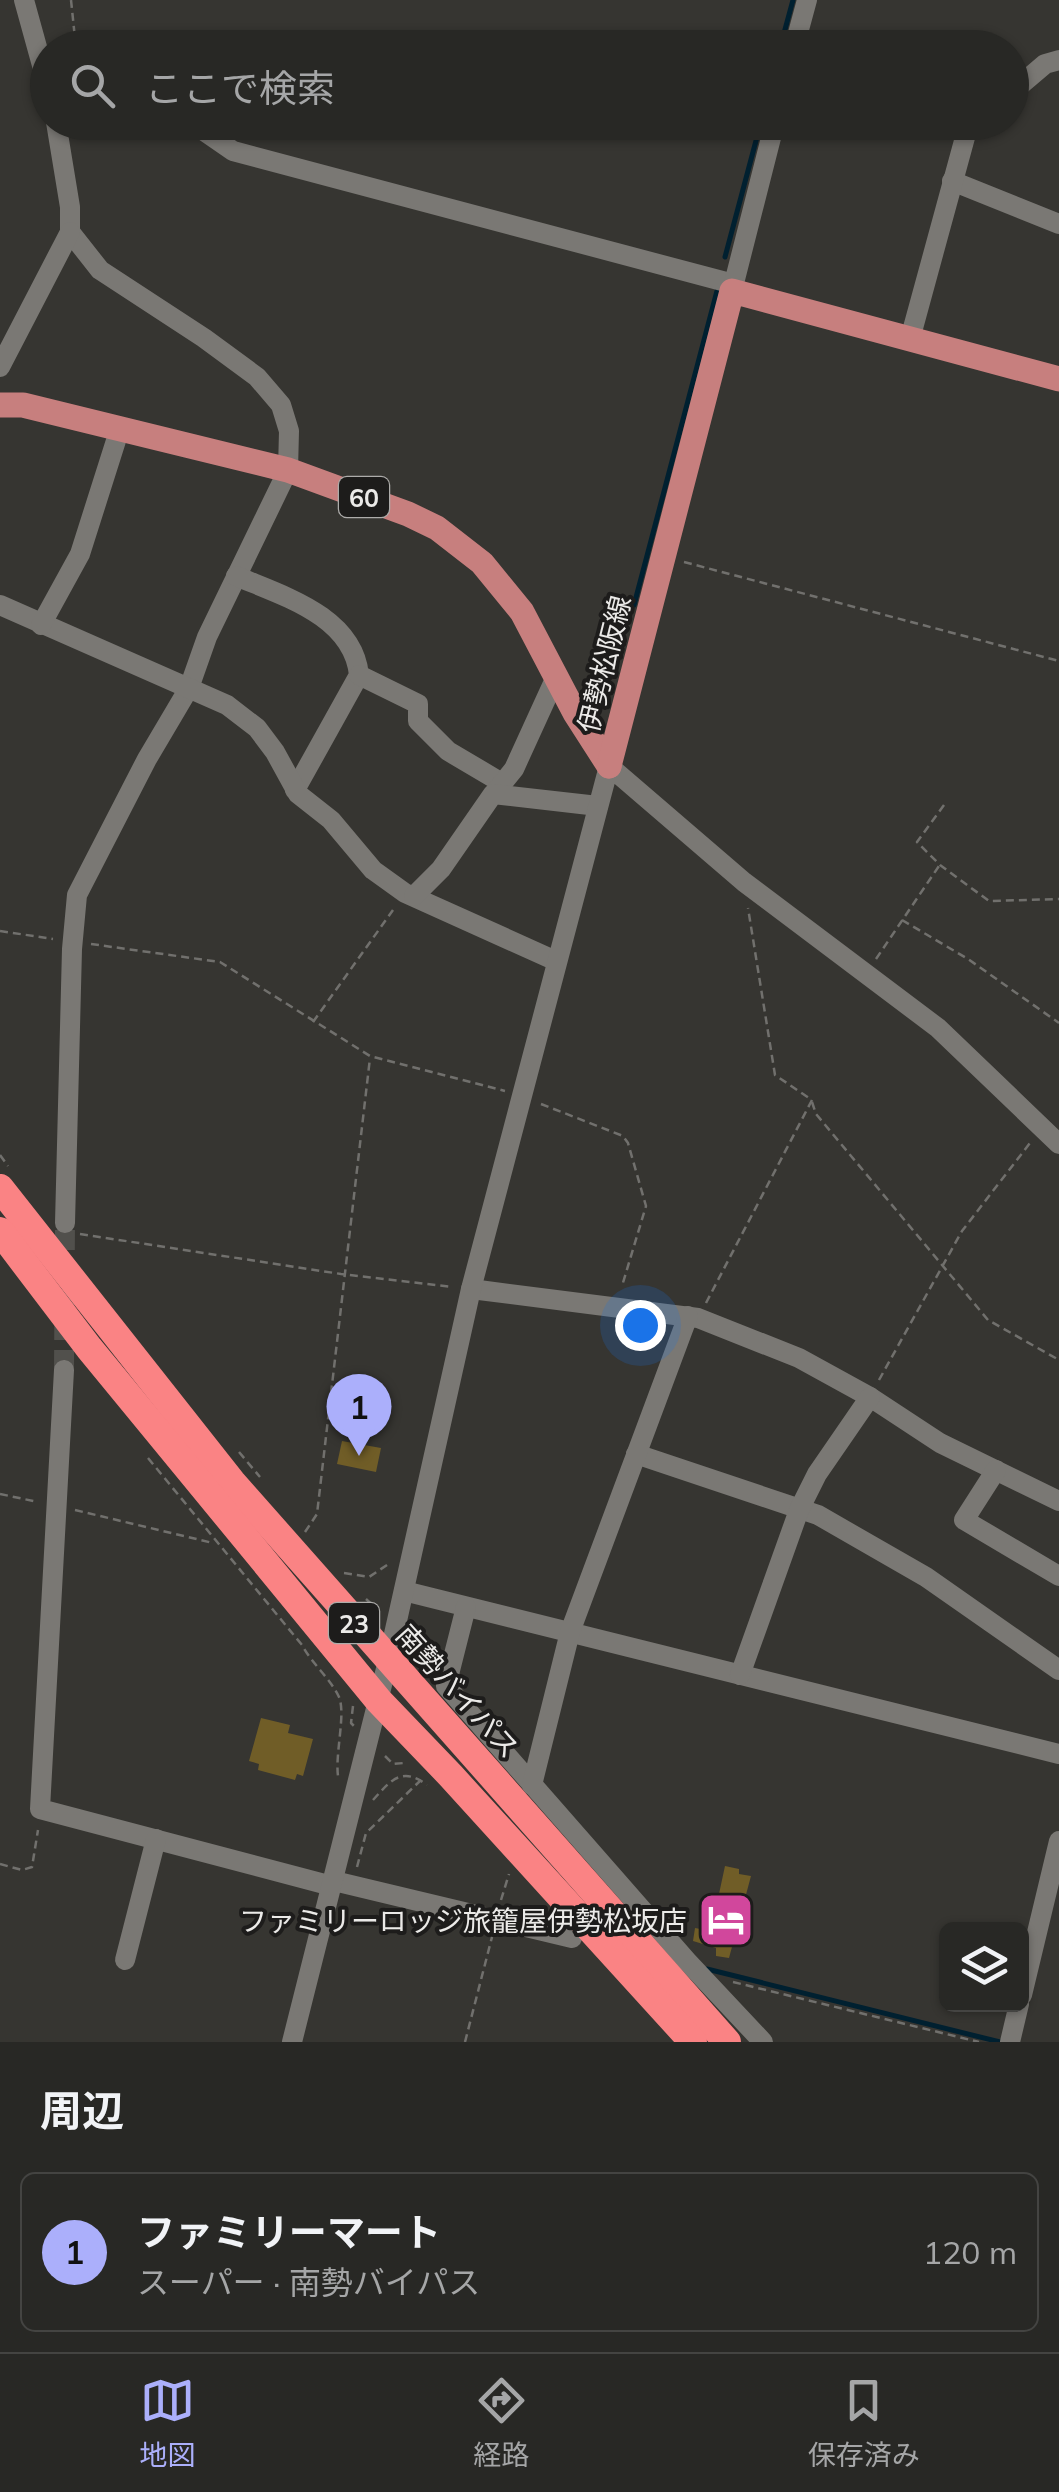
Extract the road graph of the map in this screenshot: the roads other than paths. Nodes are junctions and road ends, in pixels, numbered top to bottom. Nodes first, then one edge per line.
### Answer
1 (24, 0) edge
2 (806, 0) edge
3 (31, 30) edge
4 (798, 30) edge
5 (1059, 60) edge
6 (1029, 78) edge
7 (59, 140) edge
8 (217, 140) edge
9 (770, 140) edge
10 (964, 140) edge
11 (952, 181) junction
12 (1059, 224) edge
13 (70, 232) junction
14 (732, 291) junction
15 (910, 339) junction
16 (0, 367) edge
17 (1059, 379) edge
18 (0, 405) edge
19 (120, 428) junction
20 (288, 470) junction
21 (236, 576) junction
22 (0, 605) edge
23 (41, 625) junction
24 (360, 674) junction
25 (556, 677) junction
26 (190, 688) junction
27 (609, 766) junction
28 (498, 788) junction
29 (295, 790) junction
30 (598, 806) junction
31 (410, 894) junction
32 (556, 962) junction
33 (1059, 1144) edge
34 (0, 1188) edge
35 (72, 1229) tunnel mouth
36 (0, 1231) edge
37 (471, 1289) junction
38 (693, 1317) junction
39 (64, 1370) tunnel mouth
40 (870, 1398) junction
41 (636, 1454) junction
42 (996, 1470) junction
43 (1059, 1501) edge
44 (799, 1510) junction
45 (1059, 1576) edge
46 (404, 1591) junction
47 (466, 1607) junction
48 (570, 1632) junction
49 (388, 1661) junction
50 (1059, 1670) edge
51 (740, 1675) junction
52 (378, 1701) junction
53 (1059, 1754) edge
54 (532, 1784) junction
55 (156, 1840) junction
56 (1059, 1841) edge
57 (339, 1884) junction
58 (572, 1938) dead end
59 (125, 1960) dead end
60 (1029, 1966) edge
61 (1017, 2012) edge
62 (1010, 2040) edge
63 (292, 2042) edge
64 (693, 2042) edge
65 (726, 2042) edge
66 (763, 2042) edge

1 - 3 street
2 - 4 street
5 - 6 street
7 - 13 street
8 - 14 street
9 - 14 street
10 - 11 street
11 - 12 street
11 - 15 street
13 - 16 street
13 - 20 street
14 - 15 main road
14 - 27 main road, 伊勢松阪線
15 - 17 main road
18 - 19 main road, 伊勢松阪線 / 60
19 - 20 main road, 伊勢松阪線 / 60
19 - 23 street
20 - 21 street
20 - 25 main road, 伊勢松阪線 / 60
21 - 24 street
21 - 26 street
22 - 23 street
23 - 26 street
24 - 28 street
24 - 29 street
25 - 27 main road, 伊勢松阪線 / 60
25 - 28 street
26 - 29 street
26 - 35 street
27 - 30 street
27 - 33 street
28 - 30 street
28 - 31 street
29 - 31 street
30 - 32 street
31 - 32 street
32 - 37 street
34 - 49 highway, 南勢バイパス / 23
36 - 52 highway, 23
37 - 38 street
37 - 46 street
38 - 40 street
38 - 41 street
39 - 55 street
40 - 42 street
40 - 44 street
41 - 44 street
41 - 48 street
42 - 43 street
42 - 45 street
44 - 50 street
44 - 51 street
46 - 47 street
46 - 49 street
47 - 48 street
47 - 54 street
48 - 51 street
48 - 54 street
49 - 52 street
49 - 65 highway, 南勢バイパス / 23
51 - 53 street
52 - 57 street
52 - 64 highway, 23
54 - 66 street
55 - 57 street
55 - 59 street
56 - 60 street
57 - 58 street
57 - 63 street
61 - 62 street

